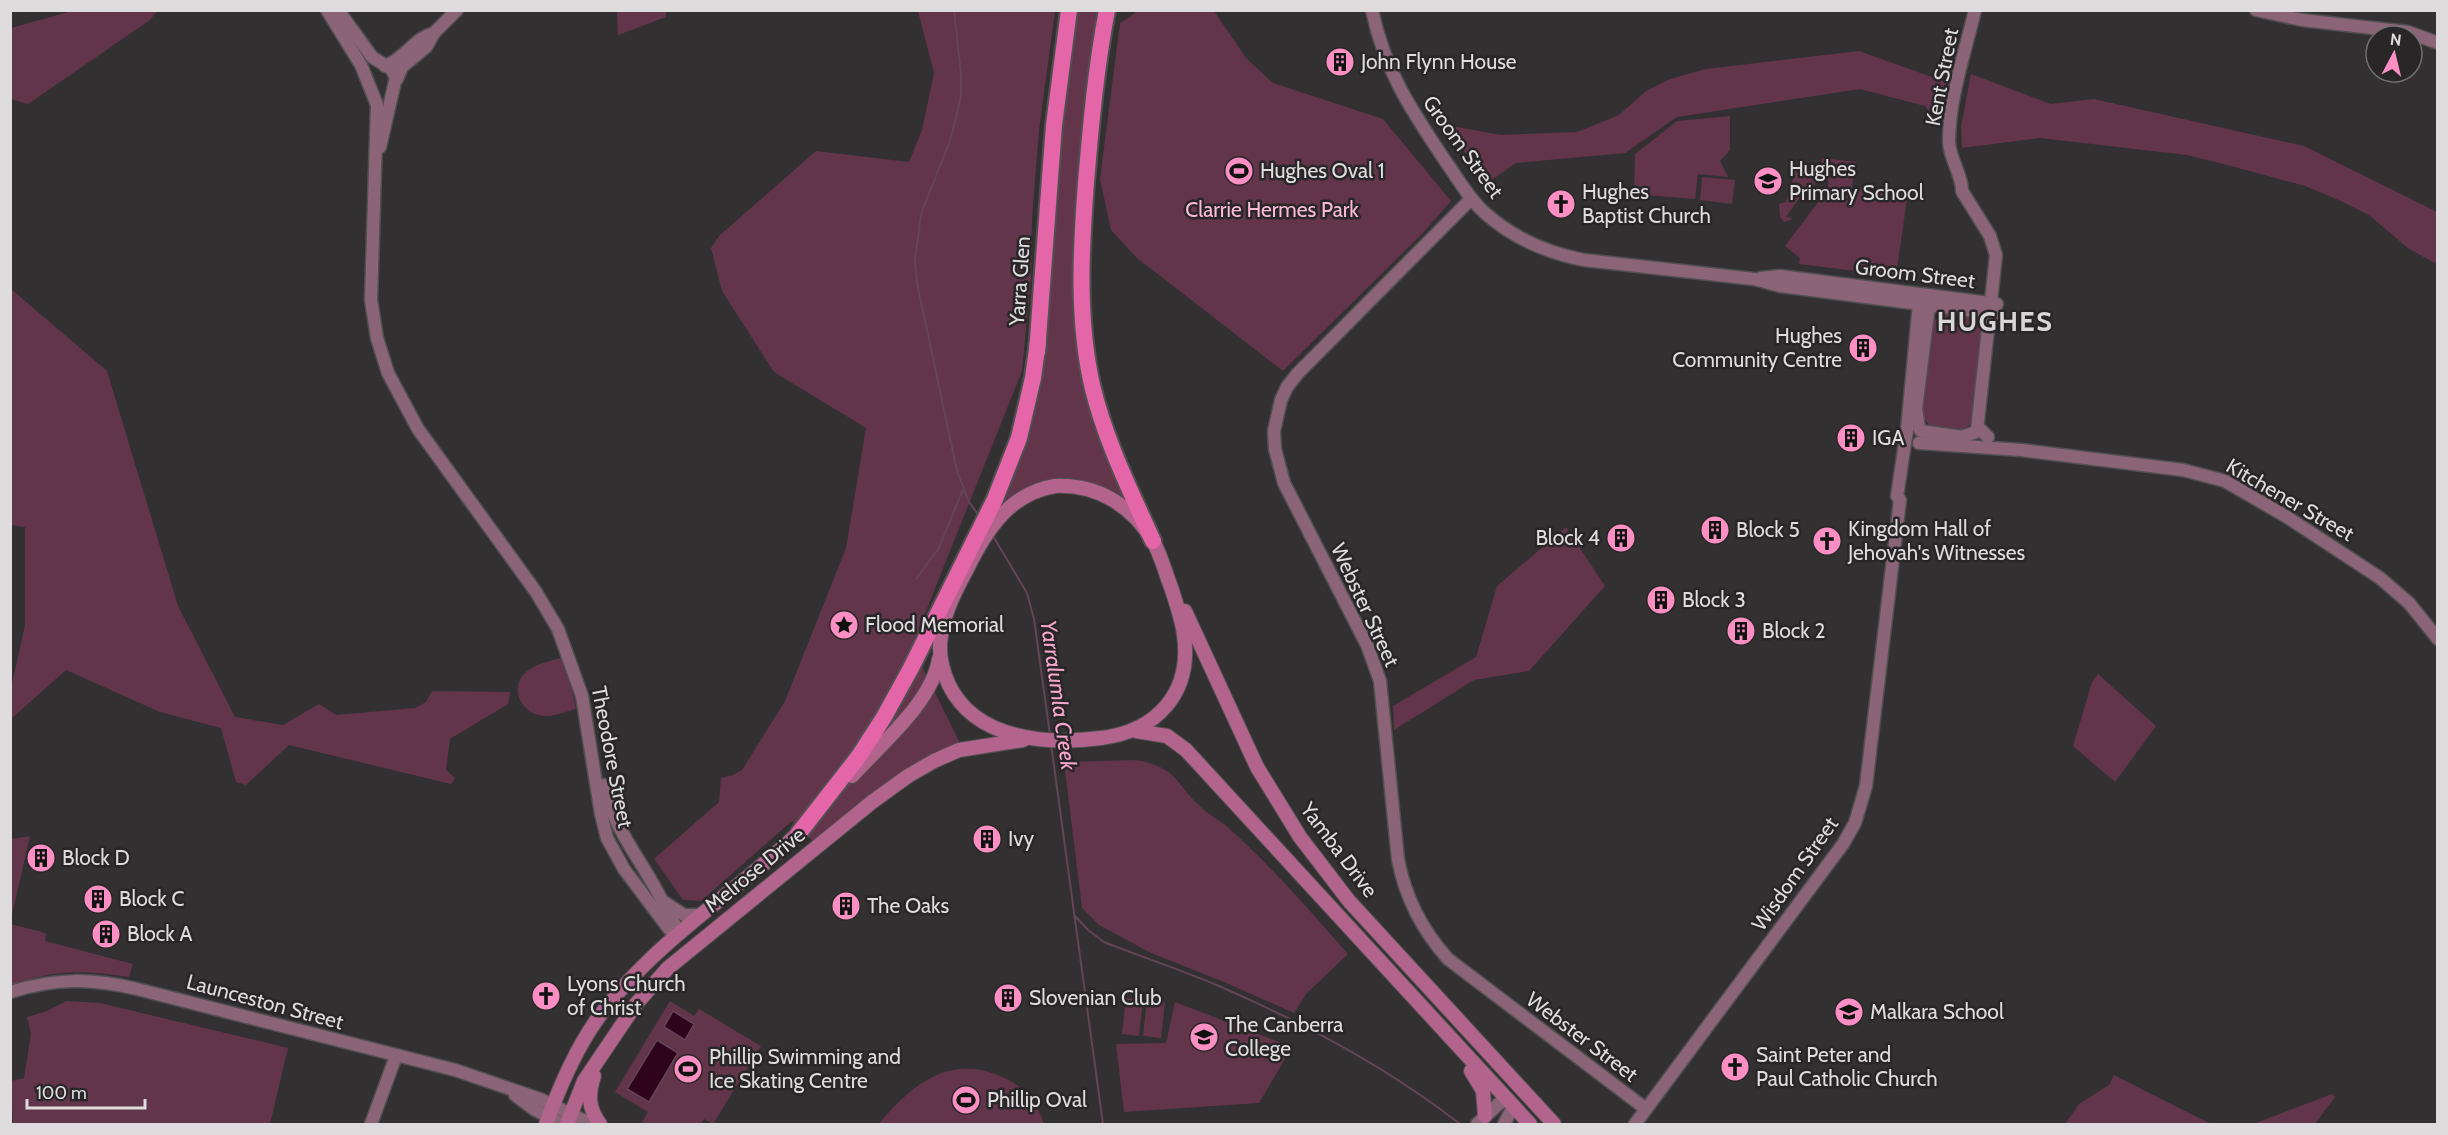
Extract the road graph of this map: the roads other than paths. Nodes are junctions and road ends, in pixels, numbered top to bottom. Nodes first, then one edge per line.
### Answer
1 (327, 10) edge
2 (338, 10) edge
3 (457, 10) edge
4 (1069, 10) edge
5 (1372, 10) edge
6 (1975, 10) edge
7 (2256, 10) edge
8 (1107, 15) edge
9 (434, 33) junction
10 (2438, 43) edge
11 (384, 66) junction
12 (396, 83) junction
13 (369, 86) junction
14 (376, 163) junction
15 (1471, 199) junction
16 (1925, 301) junction
17 (1995, 309) junction
18 (1914, 435) junction
19 (1980, 438) junction
20 (1000, 504) junction
21 (975, 548) junction
22 (1156, 548) junction
23 (2438, 639) edge
24 (940, 654) junction
25 (1128, 732) junction
26 (1024, 738) junction
27 (599, 778) junction
28 (610, 822) junction
29 (799, 833) junction
30 (631, 848) junction
31 (616, 856) junction
32 (663, 901) junction
33 (701, 915) junction
34 (725, 920) junction
35 (678, 934) junction
36 (668, 968) junction
37 (10, 992) edge
38 (1446, 1034) junction
39 (608, 1044) junction
40 (392, 1055) junction
41 (1521, 1089) junction
42 (1509, 1102) junction
43 (1646, 1108) junction
44 (549, 1115) edge
45 (567, 1121) edge
46 (1479, 1121) edge
47 (1634, 1124) edge
48 (372, 1125) edge
49 (591, 1125) edge
50 (600, 1125) edge
51 (1504, 1125) edge
52 (1530, 1125) edge
53 (1554, 1125) edge

1 - 13 main road, Theodore Street
2 - 11 main road
3 - 9 main road, Theodore Street
4 - 20 highway, Yarra Glen
5 - 15 main road, Groom Street
6 - 17 main road, Kent Street
7 - 10 main road
8 - 22 highway
9 - 11 main road, Theodore Street
9 - 12 main road, Theodore Street
11 - 12 main road
11 - 13 main road
12 - 13 main road
12 - 14 main road, Theodore Street
13 - 14 main road, Theodore Street
14 - 27 main road, Theodore Street
15 - 16 main road, Groom Street
15 - 43 main road, Webster Street
16 - 17 main road, Groom Street
16 - 18 main road, Wisdom Street
17 - 19 main road, Kent Street
18 - 19 main road, Kitchener Street
18 - 43 main road, Wisdom Street
19 - 23 main road, Kitchener Street
20 - 21 highway, Yarra Glen
20 - 22 main road
21 - 24 main road
21 - 29 highway, Yarra Glen
22 - 25 main road
22 - 41 main road, Yamba Drive
24 - 26 main road
24 - 29 main road, Melrose Drive
25 - 26 main road, Melrose Drive
25 - 38 main road, Yamba Drive
26 - 34 main road, Melrose Drive
27 - 28 main road, Theodore Street
27 - 28 main road, Theodore Street
28 - 30 main road, Theodore Street
28 - 31 main road
29 - 33 main road, Melrose Drive
30 - 31 main road
30 - 32 main road, Theodore Street
31 - 35 main road, Theodore Street
32 - 33 main road
32 - 35 main road, Theodore Street
33 - 35 main road, Melrose Drive
34 - 35 main road
34 - 36 main road, Melrose Drive
35 - 36 main road
35 - 44 main road, Melrose Drive
36 - 39 main road, Melrose Drive
37 - 40 main road, Launceston Street
38 - 42 main road, Yamba Drive
38 - 46 main road
39 - 45 main road, Melrose Drive
39 - 50 main road
40 - 44 main road, Launceston Street
40 - 48 main road
41 - 42 main road
41 - 53 main road, Yamba Drive
42 - 46 main road
42 - 51 main road
42 - 52 main road, Yamba Drive
43 - 47 main road, Wisdom Street
44 - 45 main road, Launceston Street
45 - 49 main road, Launceston Street

